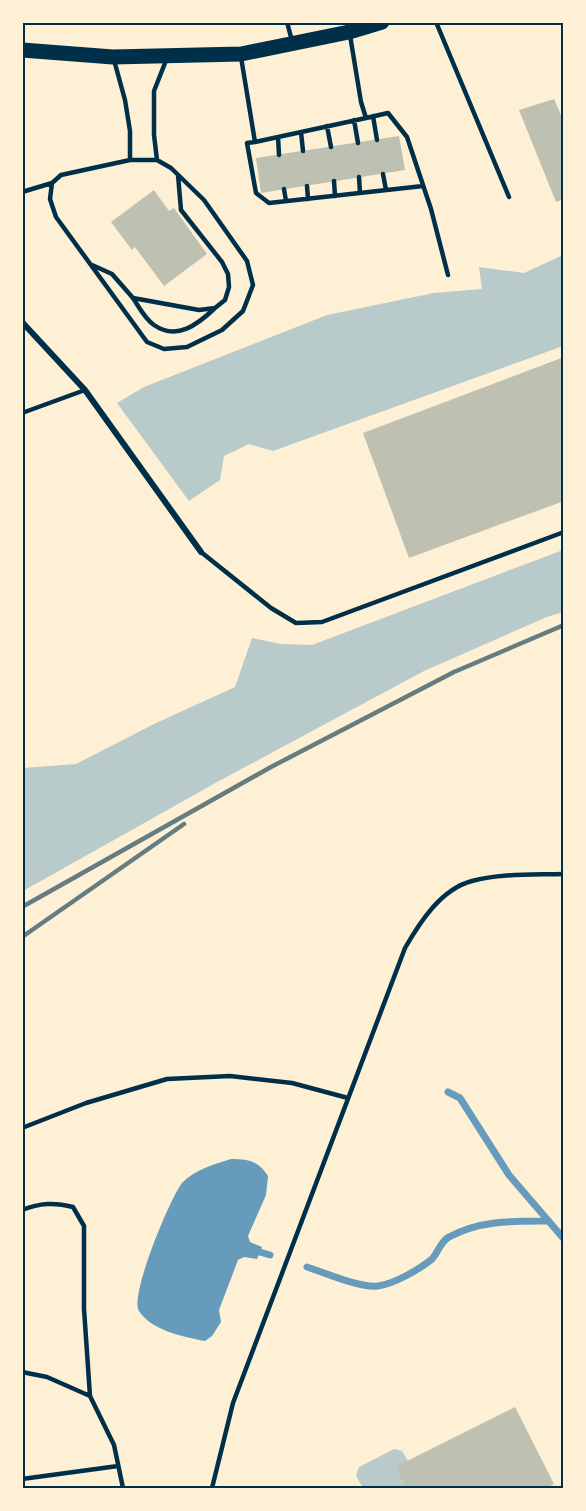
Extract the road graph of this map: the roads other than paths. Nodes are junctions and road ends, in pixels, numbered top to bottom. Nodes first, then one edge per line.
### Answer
1 (287, 22) edge
2 (382, 22) edge
3 (436, 22) edge
4 (349, 32) junction
5 (292, 43) junction
6 (22, 50) edge
7 (241, 54) junction
8 (168, 56) junction
9 (113, 57) junction
10 (373, 116) junction
11 (366, 118) junction
12 (354, 120) junction
13 (327, 126) junction
14 (301, 132) junction
15 (278, 137) junction
16 (377, 140) dead end
17 (255, 142) junction
18 (358, 143) dead end
19 (331, 147) dead end
20 (303, 151) dead end
21 (279, 155) dead end
22 (130, 160) junction
23 (157, 160) junction
24 (177, 174) junction
25 (383, 174) dead end
26 (359, 177) dead end
27 (334, 181) dead end
28 (52, 183) junction
29 (307, 186) dead end
30 (423, 186) junction
31 (284, 189) dead end
32 (386, 190) junction
33 (22, 192) edge
34 (360, 193) junction
35 (335, 196) junction
36 (509, 196) dead end
37 (308, 199) junction
38 (286, 201) junction
39 (90, 263) junction
40 (448, 276) dead end
41 (133, 298) junction
42 (215, 308) junction
43 (22, 322) edge
44 (85, 390) junction
45 (22, 413) edge
46 (564, 532) edge
47 (201, 552) joint
48 (564, 874) edge
49 (348, 1098) junction
50 (22, 1128) edge
51 (22, 1210) edge
52 (22, 1372) edge
53 (90, 1396) junction
54 (118, 1466) junction
55 (22, 1479) edge
56 (123, 1488) edge
57 (212, 1488) edge

1 - 5 lane
2 - 4 main road
3 - 36 lane
4 - 5 main road
4 - 11 lane
5 - 7 main road
6 - 9 main road
7 - 8 main road
7 - 17 lane
8 - 9 main road
8 - 23 lane
9 - 22 lane
10 - 11 lane
10 - 16 lane
10 - 30 lane
11 - 12 lane
12 - 13 lane
12 - 18 lane
13 - 14 lane
13 - 19 lane
14 - 15 lane
14 - 20 lane
15 - 17 lane
15 - 21 lane
17 - 38 lane
22 - 23 lane
22 - 28 lane
23 - 24 lane
24 - 39 lane
24 - 42 lane
25 - 32 lane
26 - 34 lane
27 - 35 lane
28 - 33 lane
28 - 39 lane
29 - 37 lane
30 - 32 lane
30 - 40 lane
31 - 38 lane
32 - 34 lane
34 - 35 lane
35 - 37 lane
37 - 38 lane
39 - 41 lane
41 - 42 lane
41 - 42 lane
43 - 44 street
44 - 45 lane
44 - 47 street
46 - 47 lane
48 - 49 lane
49 - 50 lane
49 - 57 lane
51 - 53 lane
52 - 53 lane
53 - 54 lane
54 - 55 lane
54 - 56 lane

